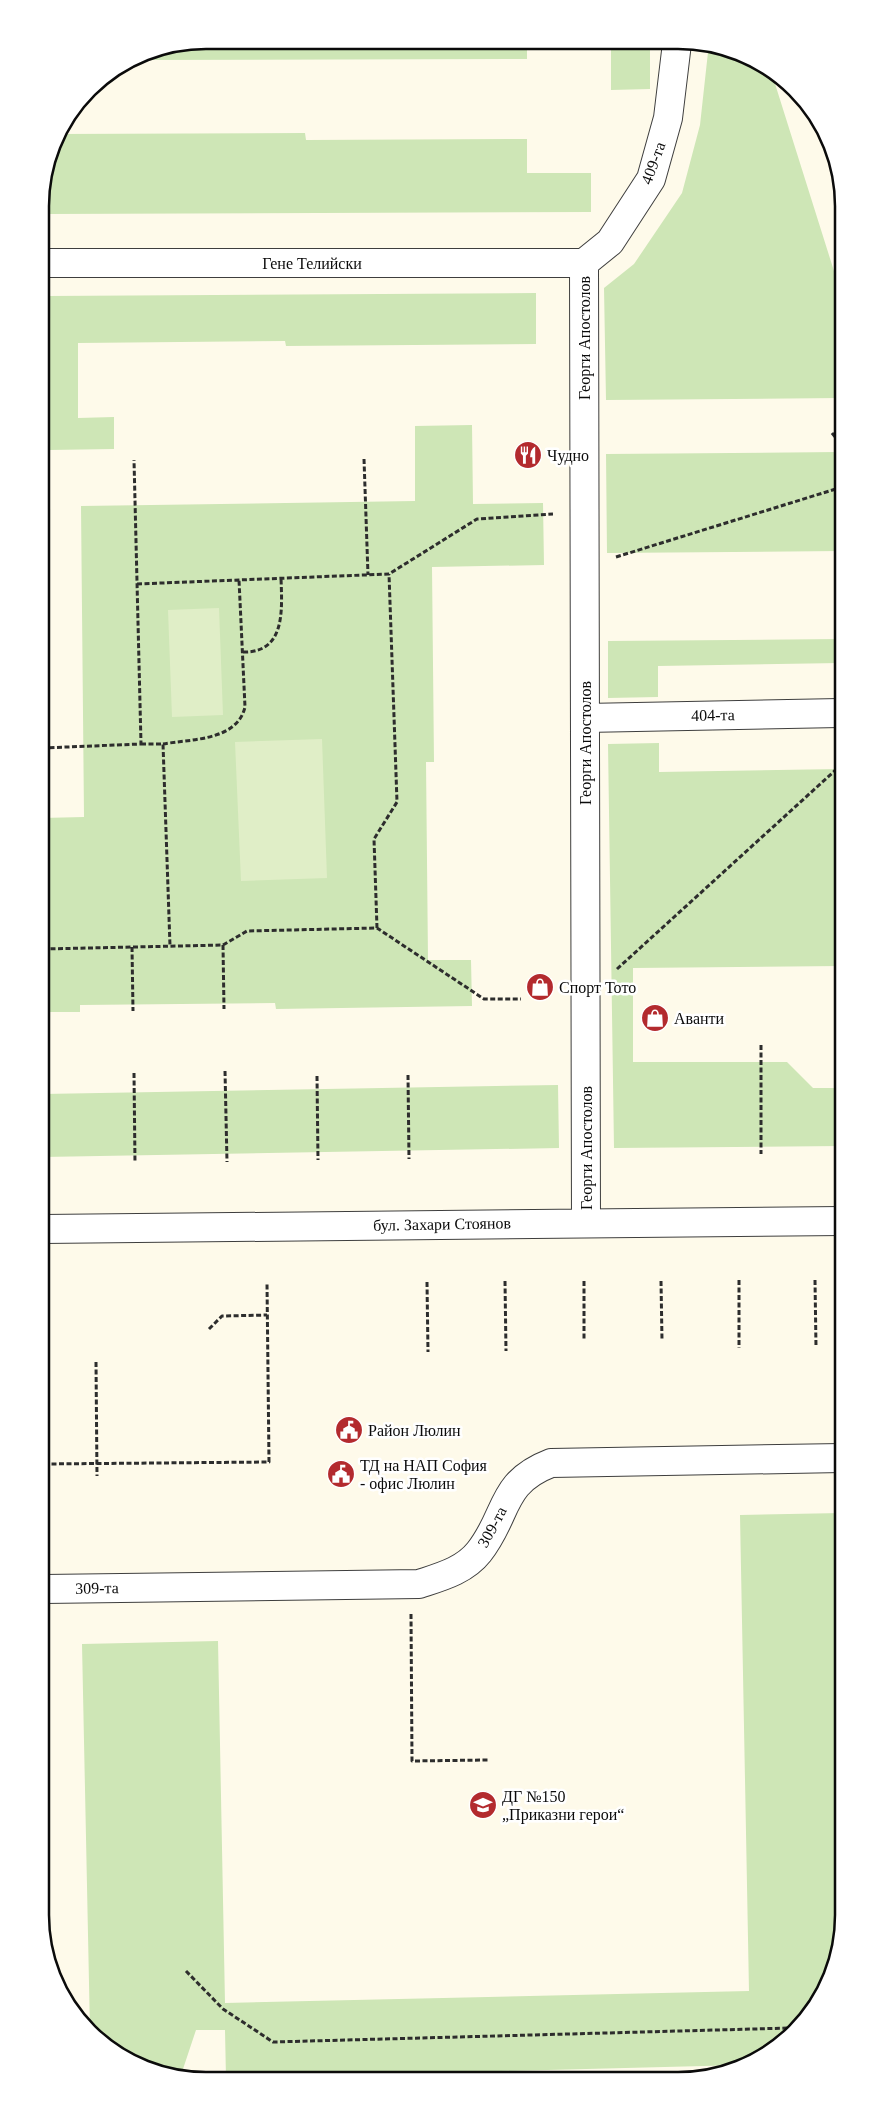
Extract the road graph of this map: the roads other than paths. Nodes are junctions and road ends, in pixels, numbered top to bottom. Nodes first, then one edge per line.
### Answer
1 (676, 49) edge
2 (49, 263) edge
3 (584, 263) junction
4 (835, 713) edge
5 (585, 718) junction
6 (835, 1221) edge
7 (586, 1223) junction
8 (49, 1229) edge
9 (835, 1458) edge
10 (49, 1589) edge

1 - 3 street, 409-та
2 - 3 street, Гене Телийски
3 - 5 street, Георги Апостолов
4 - 5 street, 404-та
5 - 7 street, Георги Апостолов
6 - 7 street, бул. Захари Стоянов
7 - 8 street, бул. Захари Стоянов
9 - 10 street, 309-та

